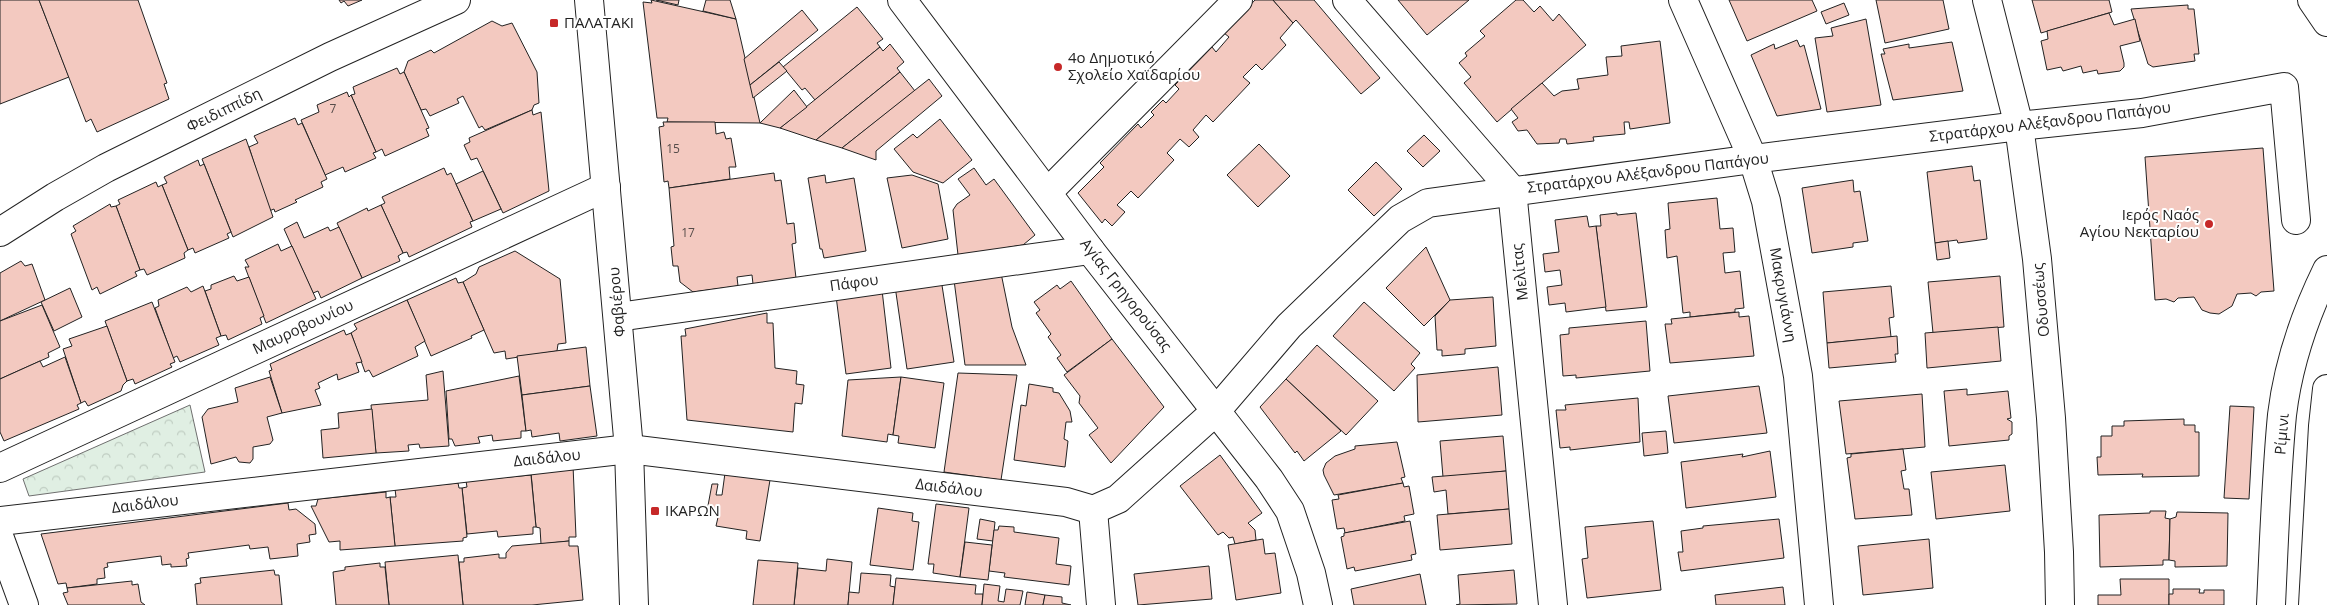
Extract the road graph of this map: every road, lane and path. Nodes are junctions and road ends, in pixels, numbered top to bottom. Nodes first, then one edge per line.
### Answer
1 (456, 0) edge
2 (590, 0) edge
3 (902, 0) edge
4 (1238, 0) edge
5 (1347, 0) edge
6 (1683, 0) edge
7 (1987, 0) edge
8 (2312, 0) edge
9 (2327, 22) edge
10 (2018, 126) junction
11 (1753, 159) junction
12 (606, 187) junction
13 (1512, 190) junction
14 (1048, 192) junction
15 (2296, 220) dead end
16 (0, 232) edge
17 (1090, 250) junction
18 (2327, 270) edge
19 (618, 317) junction
20 (2327, 389) edge
21 (1216, 411) junction
22 (629, 449) junction
23 (0, 468) edge
24 (1092, 510) junction
25 (0, 521) edge
26 (0, 539) edge
27 (24, 605) edge
28 (634, 605) edge
29 (1100, 605) edge
30 (1318, 605) edge
31 (1553, 605) edge
32 (1819, 605) edge
33 (2060, 605) edge
34 (2270, 605) edge
35 (2313, 605) edge

1 - 16 street, Φειδιππίδη
2 - 12 street, Φαβιέρου
3 - 14 street, Αγίας Γρηγορούσας
4 - 14 street
5 - 13 street
6 - 11 street, Μακρυγιάννη
7 - 10 street, Οδυσσέως
8 - 9 street
10 - 11 street, Στρατάρχου Αλέξανδρου Παπάγου
10 - 15 street, Στρατάρχου Αλέξανδρου Παπάγου
10 - 33 street, Οδυσσέως
11 - 13 street, Στρατάρχου Αλέξανδρου Παπάγου
11 - 32 street, Μακρυγιάννη
12 - 19 street, Φαβιέρου
12 - 23 street, Μαυροβουνίου
13 - 21 street, Στρατάρχου Αλέξανδρου Παπάγου
13 - 31 street, Μελίτας
14 - 17 street, Αγίας Γρηγορούσας
17 - 19 street, Πάφου
17 - 21 street, Αγίας Γρηγορούσας
18 - 34 street, Ρίμινι
19 - 22 street, Φαβιέρου
20 - 35 street
21 - 24 street, Στρατάρχου Αλέξανδρου Παπάγου
21 - 30 street, Αγίας Γρηγορούσας
22 - 24 street, Δαιδάλου
22 - 25 street, Δαιδάλου
22 - 28 street, Φαβιέρου
24 - 29 street
26 - 27 street

